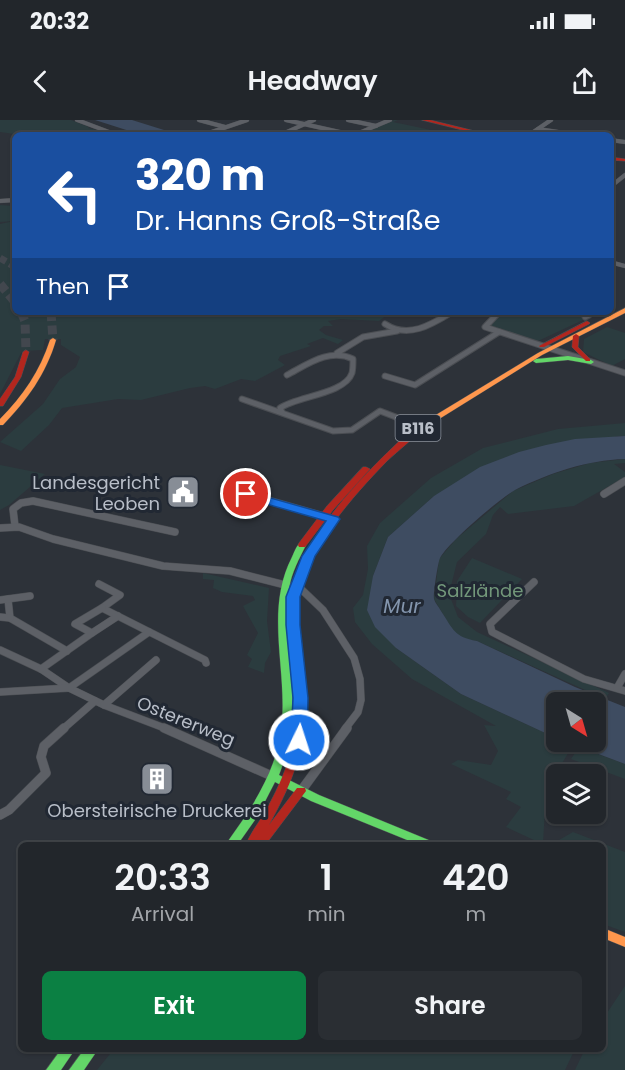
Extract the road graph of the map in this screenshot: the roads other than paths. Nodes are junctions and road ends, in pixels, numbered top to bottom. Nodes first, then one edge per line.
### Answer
1 (78, 120) edge
2 (200, 120) edge
3 (247, 120) edge
4 (286, 120) edge
5 (314, 120) edge
6 (348, 120) edge
7 (390, 120) edge
8 (424, 120) edge
9 (551, 120) edge
10 (306, 124) junction
11 (376, 126) junction
12 (225, 127) junction
13 (538, 129) junction
14 (109, 132) edge
15 (211, 132) edge
16 (287, 132) edge
17 (340, 132) edge
18 (361, 132) edge
19 (476, 132) edge
20 (534, 132) edge
21 (558, 132) edge
22 (625, 310) edge
23 (446, 315) edge
24 (496, 315) edge
25 (605, 315) edge
26 (385, 324) dead end
27 (397, 331) junction
28 (499, 332) junction
29 (576, 336) junction
30 (53, 340) tunnel mouth
31 (547, 347) junction
32 (26, 352) tunnel mouth
33 (337, 353) junction
34 (591, 362) junction
35 (524, 364) junction
36 (625, 373) edge
37 (287, 375) dead end
38 (385, 376) dead end
39 (242, 399) dead end
40 (0, 404) edge
41 (282, 412) junction
42 (0, 423) edge
43 (414, 424) junction
44 (625, 481) edge
45 (246, 494) dead end
46 (604, 494) dead end
47 (324, 517) junction
48 (334, 519) junction
49 (15, 526) junction
50 (0, 528) edge
51 (175, 532) dead end
52 (534, 582) dead end
53 (99, 584) dead end
54 (285, 584) junction
55 (296, 587) junction
56 (30, 596) dead end
57 (4, 599) edge
58 (102, 608) junction
59 (118, 616) junction
60 (0, 617) edge
61 (10, 618) junction
62 (148, 632) junction
63 (92, 633) junction
64 (0, 650) edge
65 (67, 651) junction
66 (156, 660) dead end
67 (206, 663) dead end
68 (41, 669) junction
69 (625, 674) edge
70 (28, 688) junction
71 (69, 688) junction
72 (621, 690) edge
73 (0, 692) edge
74 (0, 697) edge
75 (95, 701) junction
76 (104, 705) junction
77 (274, 777) junction
78 (287, 784) junction
79 (301, 791) junction
80 (0, 815) edge
81 (233, 842) edge
82 (252, 842) edge
83 (261, 842) edge
84 (422, 842) edge
85 (606, 934) edge
86 (625, 942) edge
87 (67, 1052) edge
88 (90, 1052) edge
89 (53, 1070) edge
90 (76, 1070) edge

1 - 14 street
2 - 12 street
3 - 12 street
4 - 10 street
5 - 10 street
6 - 11 street
7 - 11 street
8 - 19 main road
9 - 13 street
10 - 16 street
10 - 17 street
11 - 18 street
12 - 15 street
13 - 20 street
13 - 21 street
22 - 29 main road, B116
23 - 27 street
24 - 28 street
25 - 31 main road, B116
26 - 27 street
27 - 33 street
28 - 31 street
28 - 38 street
29 - 31 main road, B116
29 - 34 main road
30 - 42 main road
31 - 34 street
31 - 35 main road, B116
31 - 43 main road, B116
32 - 40 main road
33 - 37 street
33 - 41 street
34 - 35 main road
34 - 36 street
35 - 48 main road, B116
39 - 41 street
41 - 43 street
43 - 47 main road, B116
44 - 46 street
45 - 47 street
47 - 48 street
47 - 54 main road, B116
48 - 55 main road, B116
49 - 50 street
49 - 51 street
49 - 54 street
52 - 72 street
53 - 58 street
54 - 55 street
54 - 77 main road, B116
55 - 78 main road, B116
55 - 79 street
56 - 57 street
57 - 61 street
58 - 59 street
58 - 63 street
59 - 62 street
59 - 63 street
60 - 61 street
61 - 65 street
62 - 67 street
62 - 71 street
63 - 65 street
64 - 68 street, Ostererweg
65 - 68 street
66 - 76 street, Ostererweg
68 - 71 street, Ostererweg
69 - 72 street
70 - 71 street
70 - 73 street
70 - 74 street
71 - 75 street, Ostererweg
75 - 76 street, Ostererweg
75 - 80 street
76 - 77 street, Ostererweg
77 - 78 main road, Ostererweg
77 - 81 main road, B116
78 - 79 main road, Ostererweg
78 - 82 main road, B116
79 - 83 main road
79 - 84 main road, Ostererweg
85 - 86 main road
87 - 89 main road
88 - 90 main road

